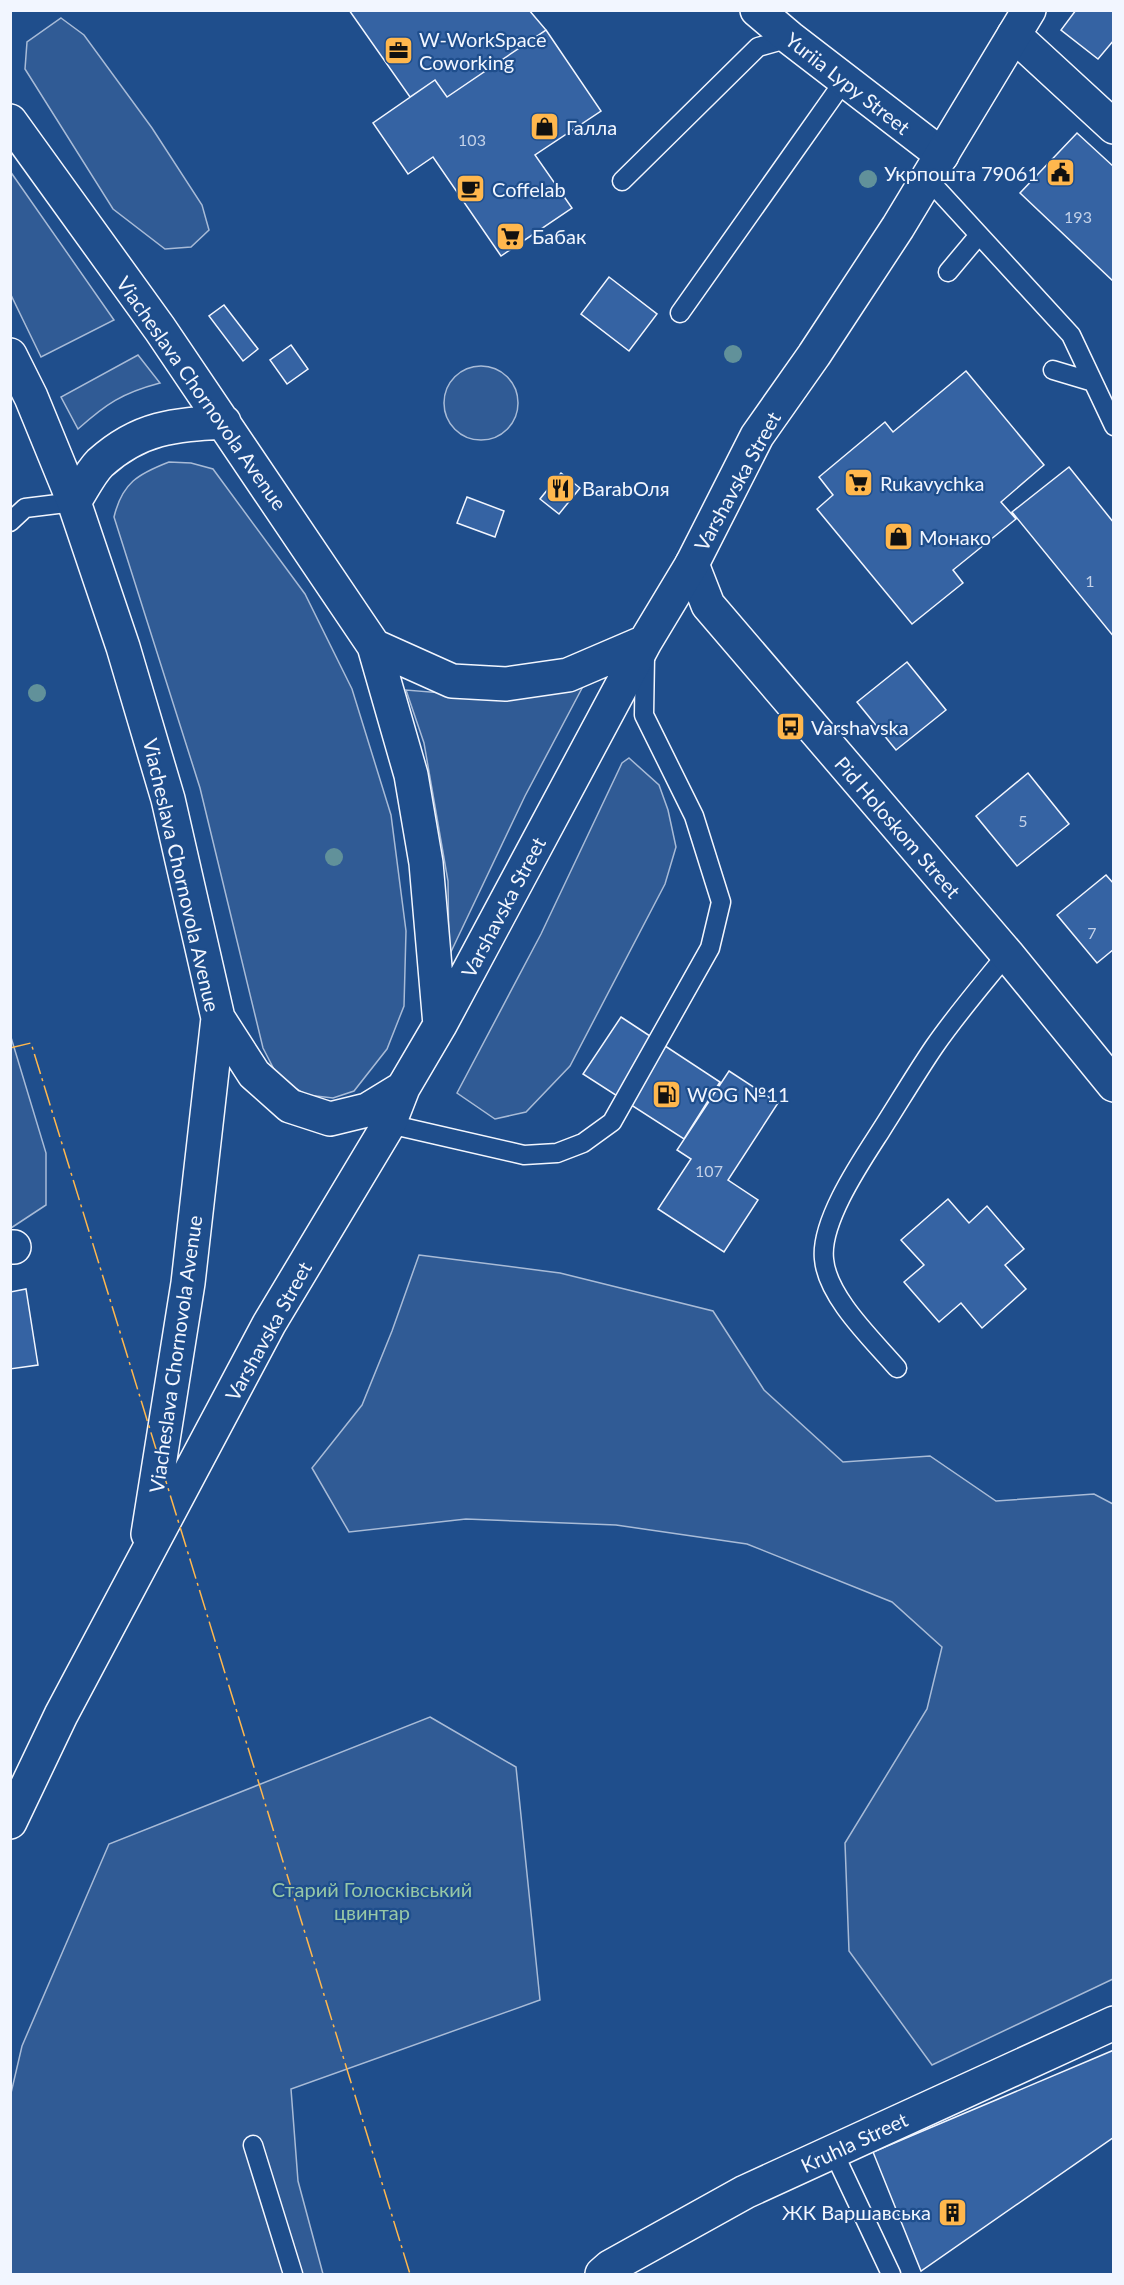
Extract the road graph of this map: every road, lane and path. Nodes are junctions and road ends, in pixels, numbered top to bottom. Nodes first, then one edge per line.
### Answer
1 (757, 10) edge
2 (1022, 23) edge
3 (790, 38) junction
4 (844, 81) junction
5 (10, 121) edge
6 (1113, 127) edge
7 (934, 167) junction
8 (622, 181) dead end
9 (979, 235) junction
10 (948, 272) dead end
11 (680, 313) dead end
12 (10, 355) edge
13 (1053, 370) dead end
14 (1093, 382) junction
15 (225, 422) junction
16 (1113, 426) edge
17 (74, 502) junction
18 (10, 522) edge
19 (692, 564) junction
20 (645, 642) junction
21 (374, 646) junction
22 (1007, 954) junction
23 (218, 1018) junction
24 (440, 1025) junction
25 (1113, 1085) edge
26 (403, 1088) junction
27 (389, 1124) junction
28 (897, 1368) dead end
29 (144, 1559) junction
30 (10, 1822) edge
31 (1113, 2023) edge
32 (253, 2145) dead end
33 (833, 2151) junction
34 (293, 2274) edge
35 (602, 2274) edge
36 (891, 2274) edge

1 - 3 main road, Yuriia Lypy Street
2 - 6 main road
2 - 7 main road, Varshavska Street
3 - 4 main road, Yuriia Lypy Street
3 - 8 lane
4 - 7 main road, Yuriia Lypy Street
4 - 11 lane
5 - 15 main road, Viacheslava Chornovola Avenue
7 - 9 lane
7 - 19 main road, Varshavska Street
9 - 10 lane
9 - 14 lane
12 - 17 main road, Viacheslava Chornovola Avenue
13 - 14 lane
14 - 16 lane
15 - 17 main road
15 - 21 main road, Viacheslava Chornovola Avenue
17 - 18 lane
17 - 23 main road, Viacheslava Chornovola Avenue
19 - 20 main road, Varshavska Street
19 - 22 main road, Pid Holoskom Street
20 - 21 main road
20 - 24 main road, Varshavska Street
20 - 27 lane
21 - 24 main road, Viacheslava Chornovola Avenue
22 - 25 main road, Pid Holoskom Street
22 - 28 lane
23 - 26 main road
23 - 29 main road, Viacheslava Chornovola Avenue
24 - 26 main road, Varshavska Street
26 - 27 main road, Varshavska Street
27 - 29 main road, Varshavska Street
29 - 30 main road, Varshavska Street
31 - 33 main road, Kruhla Street
32 - 34 lane
33 - 35 main road, Kruhla Street
33 - 36 lane

